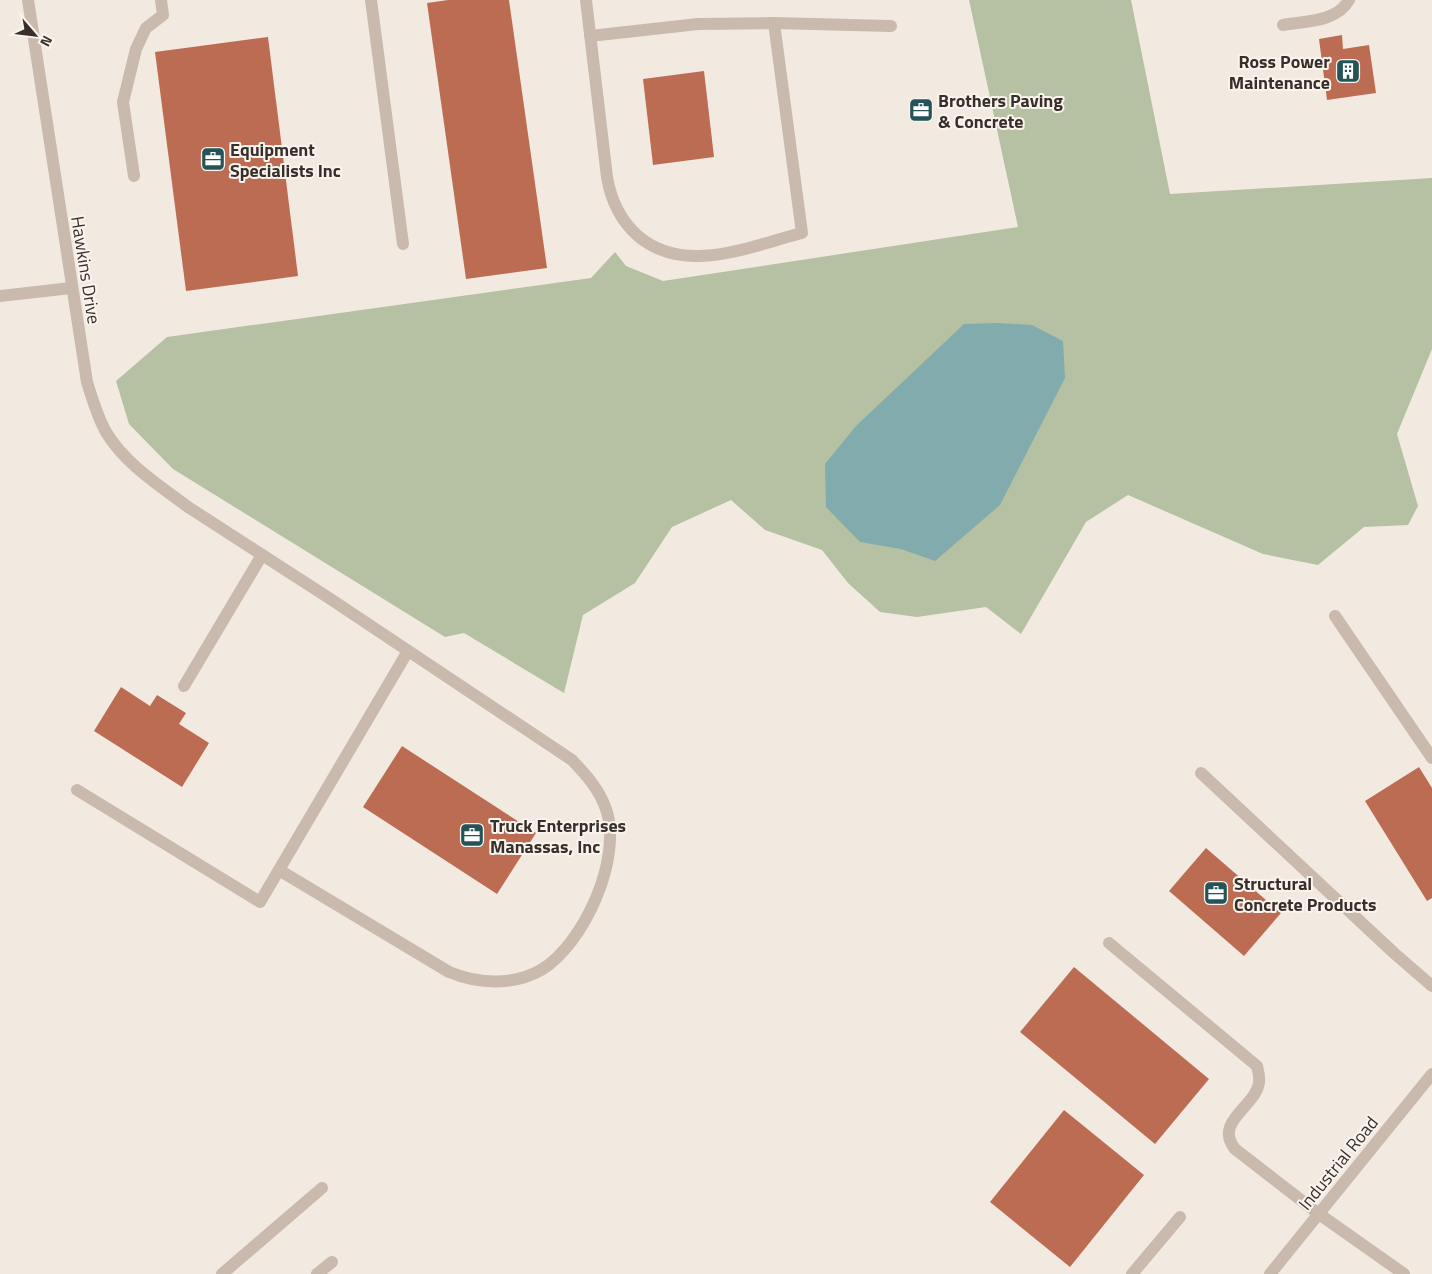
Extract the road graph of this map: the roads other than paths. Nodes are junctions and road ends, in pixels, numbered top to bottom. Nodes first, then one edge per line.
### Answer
1 (28, 0) edge
2 (161, 0) edge
3 (371, 0) edge
4 (586, 0) edge
5 (1349, 0) edge
6 (774, 23) junction
7 (1283, 25) dead end
8 (891, 26) dead end
9 (590, 36) junction
10 (134, 176) dead end
11 (402, 244) dead end
12 (71, 288) junction
13 (0, 296) edge
14 (262, 555) junction
15 (1335, 616) dead end
16 (408, 650) junction
17 (184, 686) dead end
18 (1432, 758) edge
19 (1201, 773) dead end
20 (77, 790) dead end
21 (279, 870) junction
22 (1109, 943) dead end
23 (1432, 986) edge
24 (1432, 1074) edge
25 (322, 1188) dead end
26 (1319, 1214) junction
27 (1180, 1218) dead end
28 (332, 1262) dead end
29 (222, 1274) edge
30 (318, 1274) edge
31 (1132, 1274) edge
32 (1270, 1274) edge
33 (1404, 1274) edge

1 - 12 street, Hawkins Drive
2 - 10 street
3 - 11 street
4 - 9 street
5 - 7 street
6 - 8 street
6 - 9 street
6 - 9 street
12 - 13 street
12 - 14 street, Hawkins Drive
14 - 16 street, Hawkins Drive
14 - 17 street
15 - 18 street
16 - 21 street
16 - 21 street, Hawkins Drive
19 - 23 street
20 - 21 street
22 - 26 street
24 - 26 street, Industrial Road
25 - 29 street
26 - 32 street, Industrial Road
26 - 33 street
27 - 31 street
28 - 30 street

